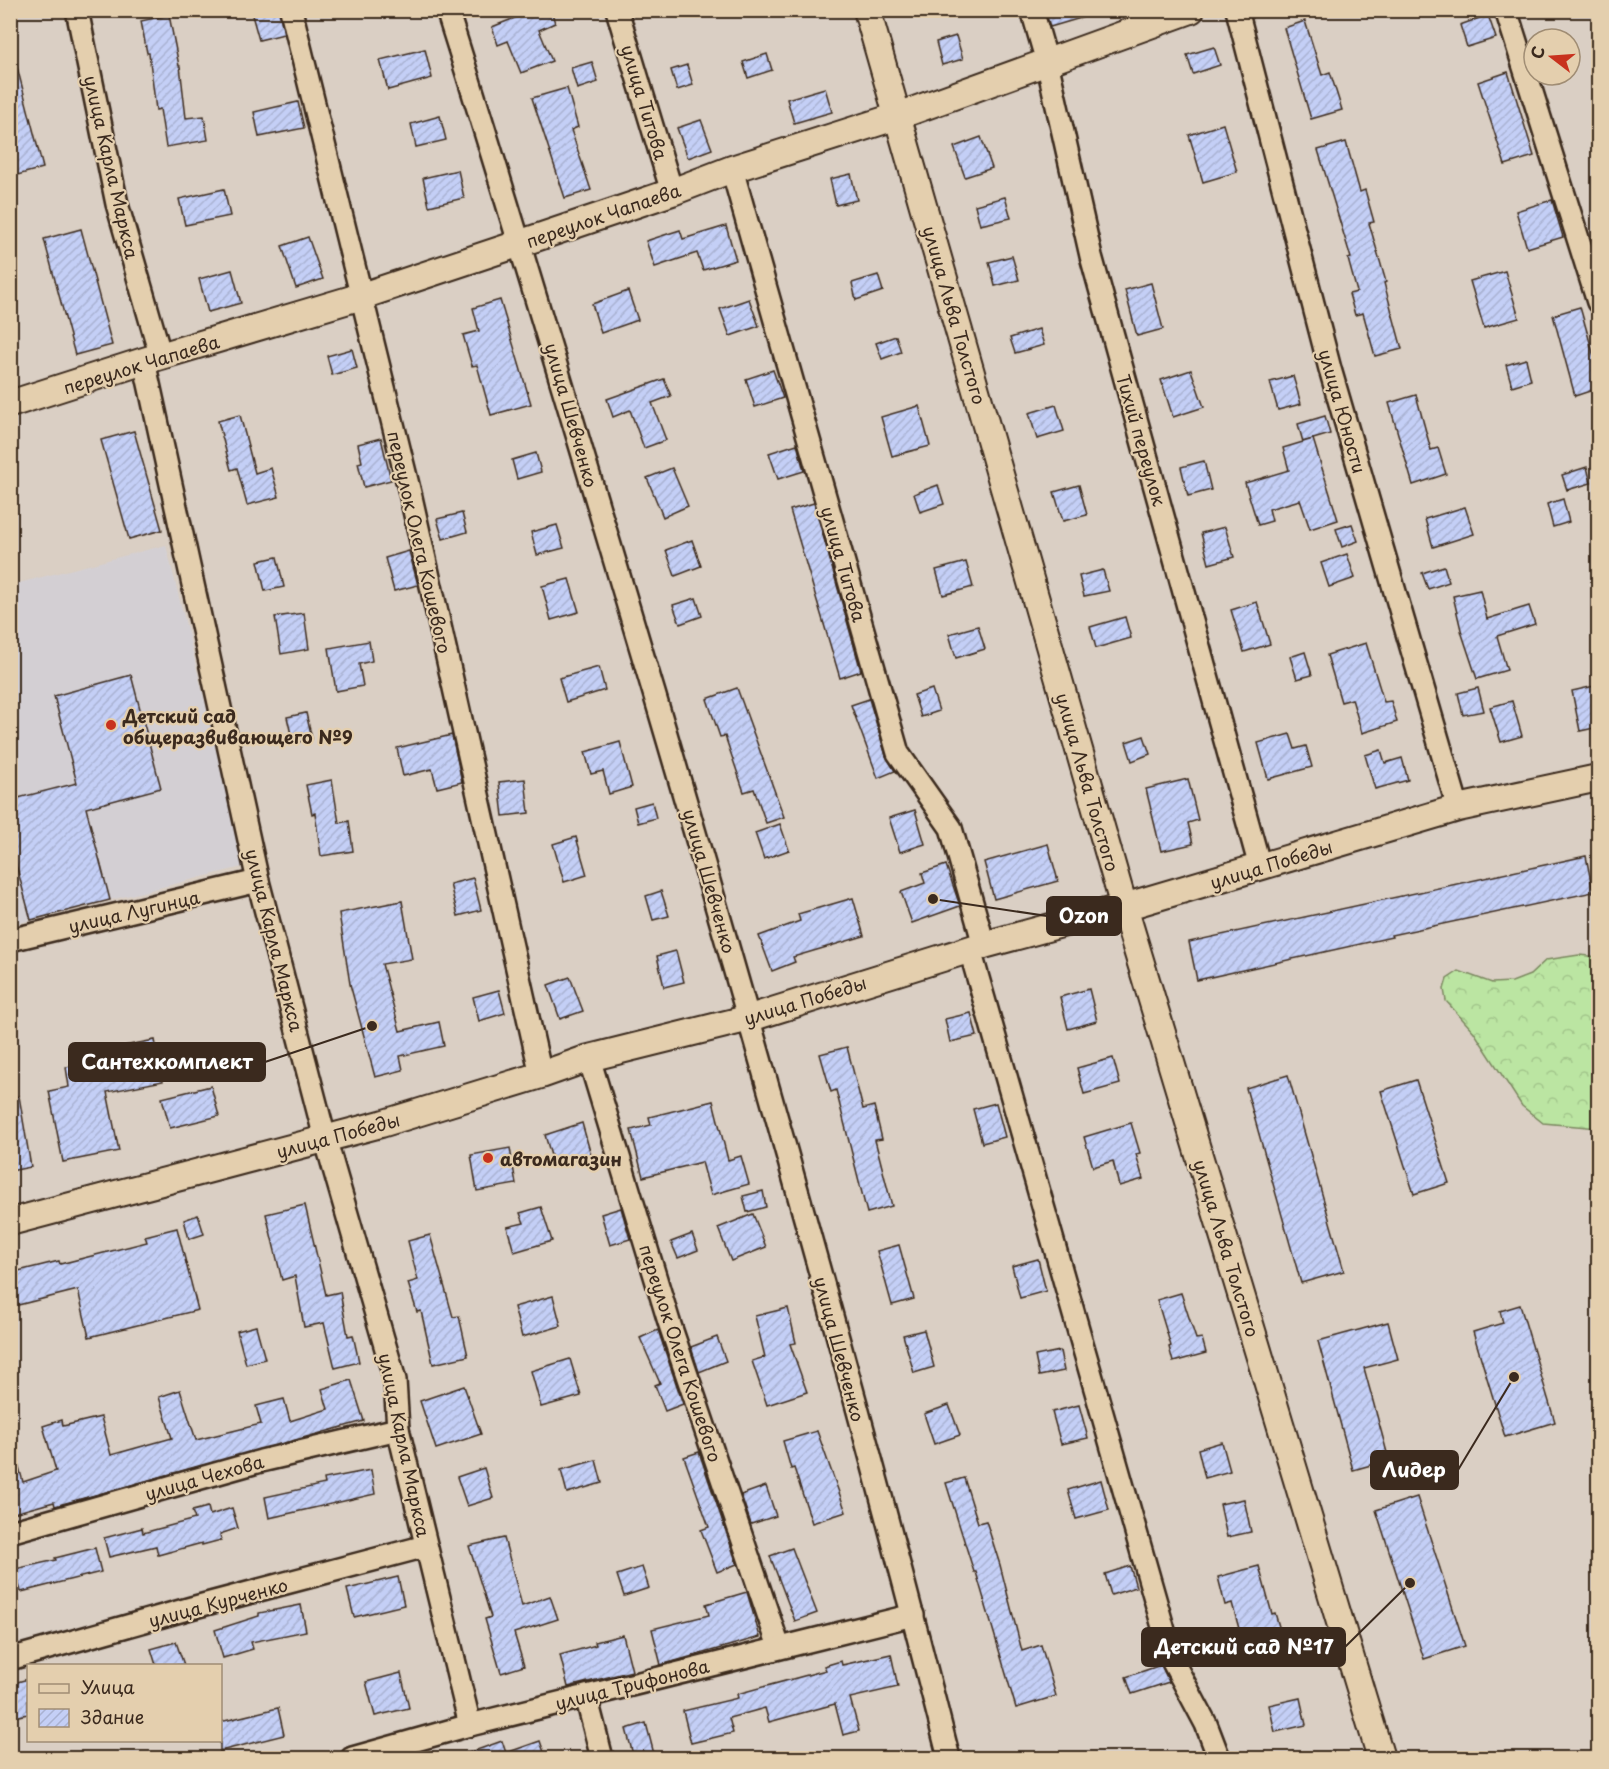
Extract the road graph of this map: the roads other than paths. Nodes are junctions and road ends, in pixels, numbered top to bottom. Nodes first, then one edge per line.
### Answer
1 (77, 10) edge
2 (291, 10) edge
3 (447, 10) edge
4 (617, 10) edge
5 (867, 10) edge
6 (1032, 10) edge
7 (1191, 10) edge
8 (1238, 10) edge
9 (1506, 10) edge
10 (1047, 62) junction
11 (898, 116) junction
12 (732, 169) junction
13 (672, 192) junction
14 (521, 243) junction
15 (362, 296) junction
16 (1599, 302) edge
17 (153, 359) junction
18 (10, 404) edge
19 (1599, 778) edge
20 (1458, 808) junction
21 (1260, 867) junction
22 (258, 881) junction
23 (1124, 907) junction
24 (10, 940) edge
25 (977, 947) junction
26 (750, 1018) junction
27 (589, 1058) junction
28 (541, 1075) junction
29 (326, 1138) junction
30 (10, 1222) edge
31 (398, 1429) junction
32 (10, 1532) edge
33 (426, 1546) junction
34 (913, 1615) junction
35 (779, 1647) junction
36 (10, 1659) edge
37 (586, 1696) junction
38 (470, 1725) junction
39 (352, 1758) edge
40 (602, 1758) edge
41 (949, 1758) edge
42 (1219, 1758) edge
43 (1381, 1758) edge

1 - 17 street, улица Карла Маркса
2 - 15 street, переулок Олега Кошевого
3 - 14 street, улица Шевченко
4 - 13 street, улица Титова
5 - 11 street, улица Льва Толстого
6 - 10 street, Тихий переулок
7 - 10 street, переулок Чапаева
8 - 20 street, улица Юности
9 - 16 street
10 - 11 street, переулок Чапаева
10 - 21 street, Тихий переулок
11 - 12 street, переулок Чапаева
11 - 23 street, улица Льва Толстого
12 - 13 street, переулок Чапаева
12 - 25 street, улица Титова
13 - 14 street, переулок Чапаева
14 - 15 street, переулок Чапаева
14 - 26 street, улица Шевченко
15 - 17 street, переулок Чапаева
15 - 28 street, переулок Олега Кошевого
17 - 18 street, переулок Чапаева
17 - 22 street, улица Карла Маркса
19 - 20 street, улица Победы
20 - 21 street, улица Победы
21 - 23 street, улица Победы
22 - 24 street, улица Лугинца
22 - 29 street, улица Карла Маркса
23 - 25 street, улица Победы
23 - 43 street, улица Льва Толстого
25 - 26 street, улица Победы
25 - 42 street, улица Титова
26 - 27 street, улица Победы
26 - 34 street, улица Шевченко
27 - 28 street, улица Победы
27 - 35 street, переулок Олега Кошевого
28 - 29 street, улица Победы
29 - 30 street, улица Победы
29 - 31 street, улица Карла Маркса
31 - 32 street, улица Чехова
31 - 33 street, улица Карла Маркса
33 - 36 street, улица Курченко
33 - 38 street, улица Карла Маркса
34 - 35 street, улица Трифонова
34 - 41 street, улица Шевченко
35 - 37 street, улица Трифонова
37 - 38 street, улица Трифонова
37 - 40 street
38 - 39 street, улица Трифонова

